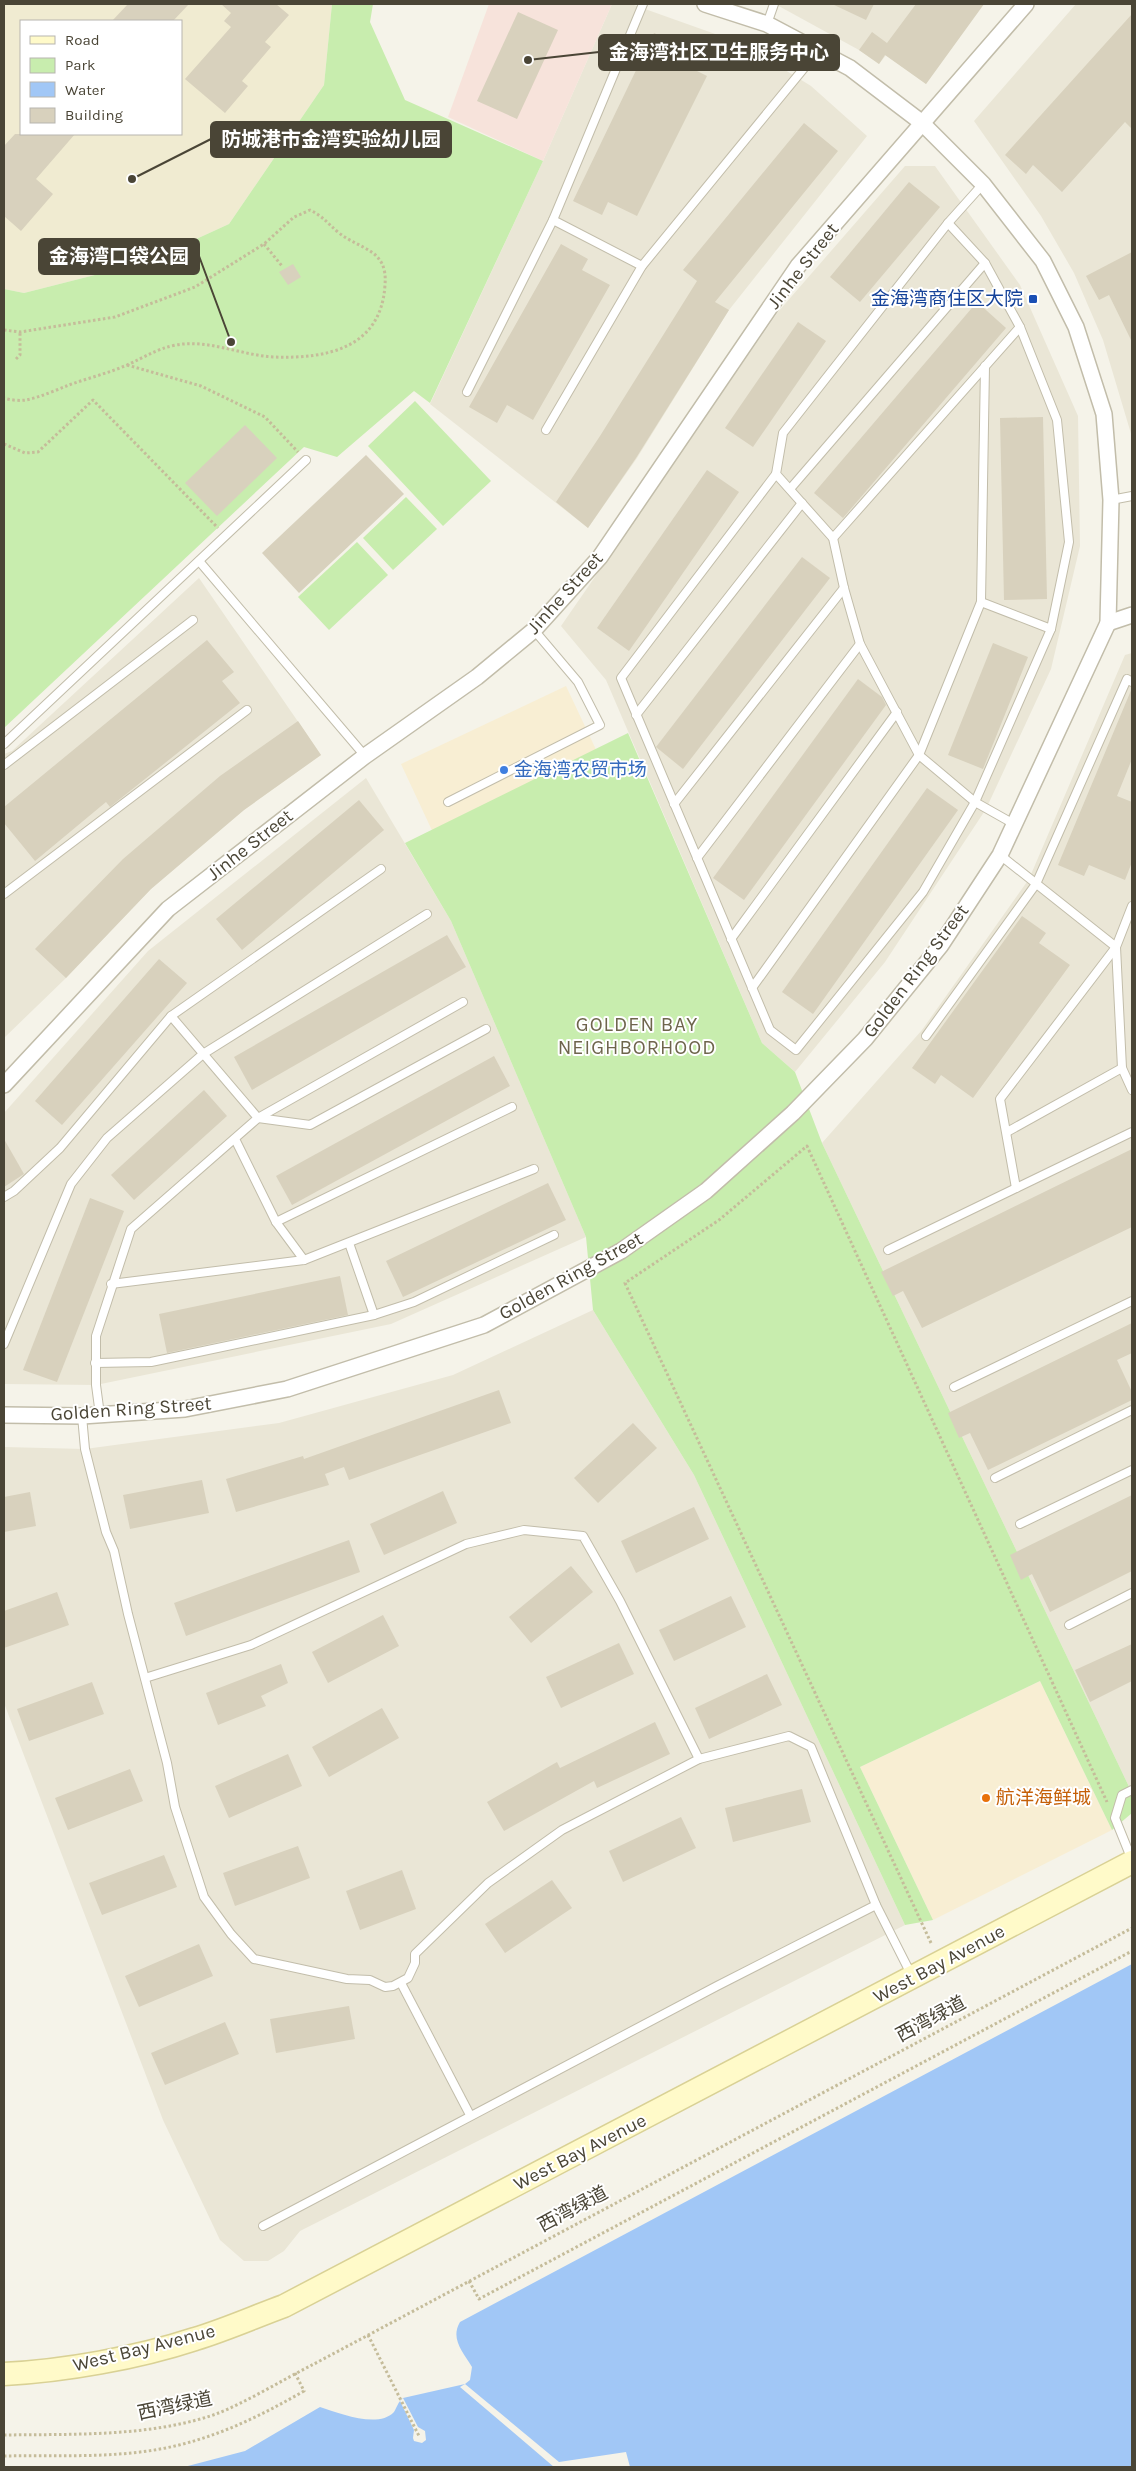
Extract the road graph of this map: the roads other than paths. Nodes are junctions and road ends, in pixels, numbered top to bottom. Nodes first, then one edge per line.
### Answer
1 (643, 4) edge
2 (705, 4) edge
3 (774, 4) edge
4 (1026, 4) edge
5 (767, 24) junction
6 (818, 51) junction
7 (921, 122) junction
8 (983, 184) junction
9 (553, 220) junction
10 (948, 223) junction
11 (985, 263) junction
12 (642, 266) junction
13 (1020, 327) junction
14 (985, 366) junction
15 (467, 392) dead end
16 (546, 430) dead end
17 (306, 460) road end
18 (776, 474) junction
19 (790, 489) junction
20 (1132, 496) edge
21 (1111, 500) junction
22 (802, 503) junction
23 (833, 538) junction
24 (198, 561) junction
25 (844, 588) junction
26 (982, 602) junction
27 (1132, 616) edge
28 (193, 620) dead end
29 (1108, 623) junction
30 (1051, 629) junction
31 (534, 630) junction
32 (860, 644) junction
33 (1132, 682) edge
34 (247, 710) dead end
35 (897, 712) junction
36 (636, 715) junction
37 (4, 744) edge
38 (919, 754) junction
39 (365, 756) junction
40 (4, 766) edge
41 (448, 802) dead end
42 (976, 802) junction
43 (674, 804) junction
44 (1014, 824) junction
45 (1000, 855) junction
46 (697, 858) junction
47 (382, 870) dead end
48 (1036, 884) junction
49 (4, 894) edge
50 (1132, 906) edge
51 (427, 914) dead end
52 (731, 939) junction
53 (1116, 947) junction
54 (752, 988) junction
55 (463, 1002) dead end
56 (171, 1016) junction
57 (486, 1030) dead end
58 (926, 1036) dead end
59 (203, 1054) junction
60 (1122, 1068) junction
61 (4, 1085) edge
62 (1132, 1090) edge
63 (512, 1107) dead end
64 (258, 1118) junction
65 (1007, 1132) junction
66 (1132, 1132) edge
67 (235, 1139) junction
68 (534, 1169) dead end
69 (1016, 1188) junction
70 (4, 1197) edge
71 (276, 1222) junction
72 (554, 1236) dead end
73 (349, 1243) junction
74 (888, 1250) dead end
75 (304, 1260) junction
76 (111, 1284) junction
77 (1132, 1301) edge
78 (374, 1315) junction
79 (4, 1344) edge
80 (95, 1363) junction
81 (954, 1387) dead end
82 (1132, 1410) edge
83 (4, 1415) edge
84 (100, 1415) junction
85 (82, 1416) junction
86 (1132, 1470) edge
87 (995, 1478) dead end
88 (1020, 1524) dead end
89 (1132, 1593) edge
90 (1069, 1625) dead end
91 (145, 1678) junction
92 (699, 1759) junction
93 (1132, 1790) edge
94 (1132, 1861) edge
95 (876, 1904) junction
96 (913, 1978) junction
97 (401, 1983) junction
98 (470, 2116) junction
99 (263, 2226) dead end
100 (4, 2374) edge

1 - 9 lane
2 - 5 street, Golden Ring Street
3 - 5 lane
4 - 7 street, Jinhe Street
5 - 6 street, Golden Ring Street
6 - 7 street, Golden Ring Street
6 - 12 lane
7 - 8 street, Golden Ring Street
7 - 31 street, Jinhe Street
8 - 10 lane
8 - 21 street, Golden Ring Street
9 - 12 lane
9 - 15 lane
10 - 11 lane
10 - 18 lane
11 - 13 lane
11 - 19 lane
12 - 16 lane
13 - 14 lane
13 - 30 lane
14 - 23 lane
14 - 26 lane
17 - 24 lane
18 - 19 lane
18 - 36 lane
19 - 22 lane
20 - 21 lane
21 - 29 street, Golden Ring Street
22 - 23 lane
22 - 36 lane
23 - 25 lane
24 - 37 lane
24 - 39 lane
25 - 32 lane
25 - 43 lane
26 - 30 lane
26 - 38 lane
27 - 29 street
28 - 40 lane
29 - 44 street, Golden Ring Street
30 - 42 lane
31 - 39 street, Jinhe Street
31 - 41 lane
32 - 35 lane
32 - 46 lane
33 - 48 lane
34 - 49 lane
35 - 38 lane
35 - 52 lane
36 - 43 lane
38 - 42 lane
38 - 54 lane
39 - 61 street, Jinhe Street
42 - 44 lane
42 - 54 lane
43 - 46 lane
44 - 45 street, Golden Ring Street
45 - 48 lane
45 - 84 street, Golden Ring Street
46 - 52 lane
47 - 56 lane
48 - 53 lane
48 - 58 lane
50 - 53 lane
51 - 59 lane
52 - 54 lane
53 - 60 lane
53 - 65 lane
55 - 64 lane
56 - 59 lane
56 - 70 lane
57 - 64 lane
59 - 64 lane
59 - 79 lane
60 - 62 lane
60 - 65 lane
63 - 71 lane
64 - 67 lane
65 - 69 lane
66 - 69 lane
67 - 71 lane
67 - 76 lane
68 - 73 lane
69 - 74 lane
71 - 75 lane
72 - 78 lane
73 - 75 lane
73 - 78 lane
75 - 76 lane
76 - 80 lane
77 - 81 lane
78 - 80 lane
80 - 84 lane
82 - 87 lane
83 - 85 street, Golden Ring Street
84 - 85 street, Golden Ring Street
85 - 91 lane
86 - 88 lane
89 - 90 lane
91 - 92 lane
91 - 97 lane
92 - 95 lane
92 - 97 lane
93 - 94 lane
94 - 96 main road, West Bay Avenue
95 - 96 lane
95 - 98 lane
96 - 100 main road, West Bay Avenue
97 - 98 lane
98 - 99 lane

